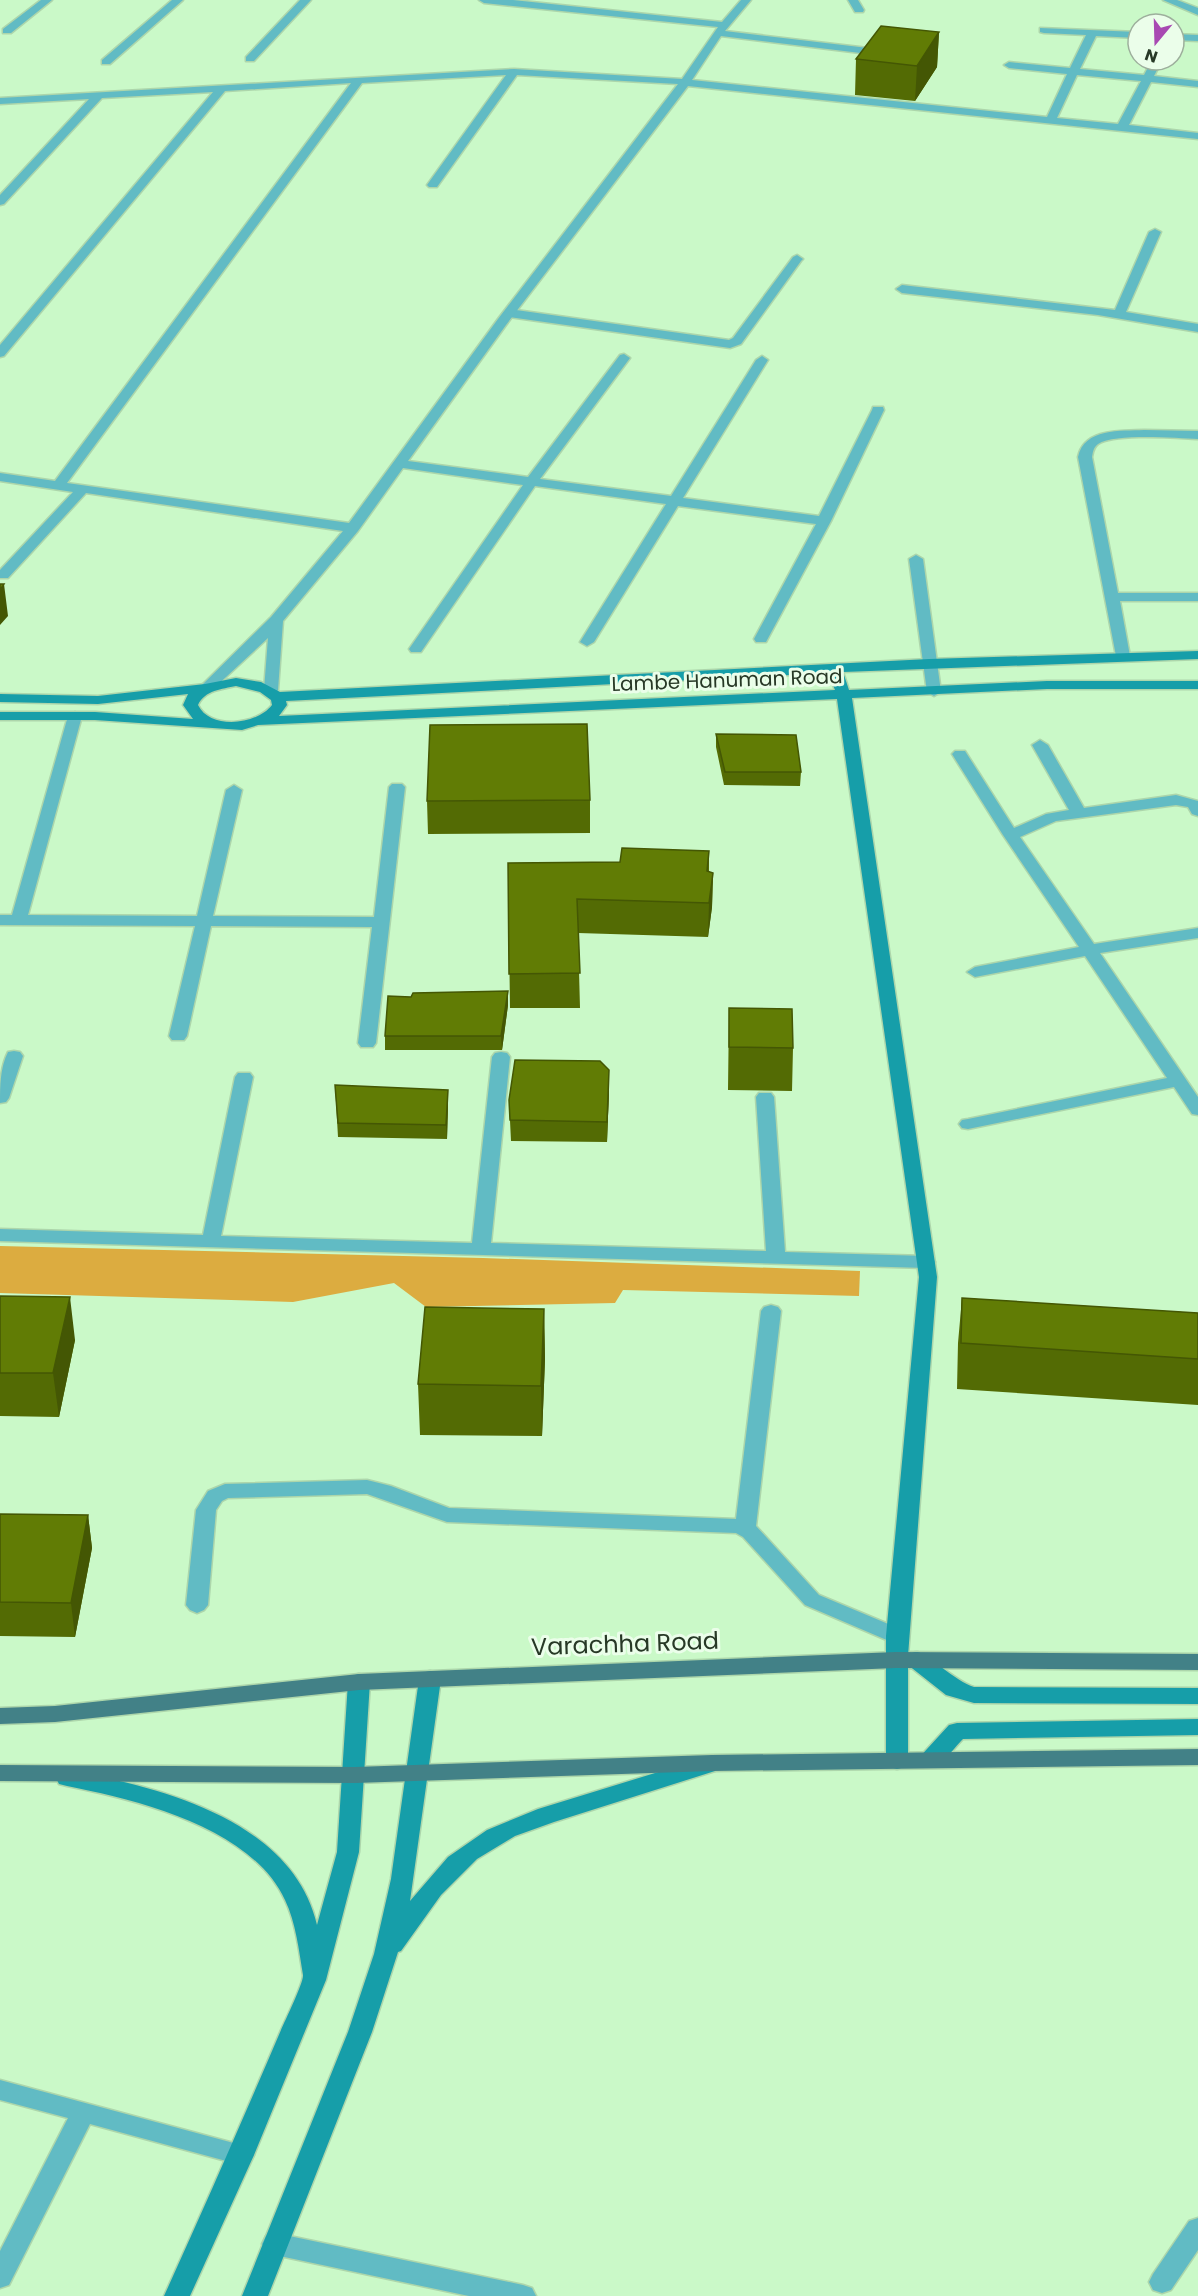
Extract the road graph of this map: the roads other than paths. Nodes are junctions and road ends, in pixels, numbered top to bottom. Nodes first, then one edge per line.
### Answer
1 (47, 0) edge
2 (178, 0) edge
3 (306, 0) edge
4 (484, 0) edge
5 (746, 0) edge
6 (853, 0) edge
7 (1168, 0) edge
8 (515, 1) edge
9 (859, 10) dead end
10 (1198, 12) edge
11 (722, 29) junction
12 (1044, 30) dead end
13 (7, 31) dead end
14 (1092, 33) junction
15 (1126, 34) edge
16 (898, 55) edge
17 (250, 59) dead end
18 (106, 62) dead end
19 (1009, 65) dead end
20 (514, 72) junction
21 (1074, 72) junction
22 (1151, 72) edge
23 (1147, 79) junction
24 (359, 80) junction
25 (685, 82) junction
26 (1198, 84) edge
27 (221, 89) junction
28 (99, 96) junction
29 (0, 101) edge
30 (1050, 121) junction
31 (1122, 128) junction
32 (1198, 136) edge
33 (433, 185) dead end
34 (0, 202) edge
35 (1155, 232) dead end
36 (797, 259) dead end
37 (902, 289) dead end
38 (510, 313) junction
39 (1119, 314) junction
40 (1198, 328) edge
41 (0, 353) edge
42 (624, 358) dead end
43 (762, 360) dead end
44 (878, 410) dead end
45 (1198, 435) edge
46 (399, 464) junction
47 (0, 477) edge
48 (531, 482) junction
49 (58, 486) junction
50 (83, 489) junction
51 (675, 501) junction
52 (824, 520) junction
53 (353, 528) junction
54 (916, 559) dead end
55 (3, 575) dead end
56 (1112, 597) junction
57 (1198, 597) edge
58 (276, 620) junction
59 (761, 639) dead end
60 (587, 642) dead end
61 (416, 649) dead end
62 (1198, 655) edge
63 (1124, 656) junction
64 (929, 663) junction
65 (834, 668) junction
66 (1198, 685) edge
67 (207, 687) junction
68 (934, 692) junction
69 (274, 694) junction
70 (844, 696) junction
71 (0, 698) edge
72 (0, 716) edge
73 (75, 716) junction
74 (258, 721) junction
75 (216, 725) junction
76 (1040, 745) dead end
77 (960, 754) dead end
78 (396, 787) dead end
79 (234, 790) dead end
80 (1198, 811) edge
81 (1079, 813) junction
82 (1011, 836) junction
83 (0, 920) edge
84 (19, 920) junction
85 (204, 922) junction
86 (381, 922) junction
87 (1198, 933) edge
88 (1089, 950) junction
89 (975, 972) dead end
90 (178, 1036) dead end
91 (368, 1043) dead end
92 (14, 1056) dead end
93 (501, 1057) dead end
94 (244, 1077) dead end
95 (1178, 1081) junction
96 (765, 1097) edge
97 (0, 1098) edge
98 (1198, 1110) edge
99 (968, 1124) dead end
100 (0, 1235) edge
101 (211, 1241) junction
102 (481, 1249) junction
103 (776, 1257) junction
104 (926, 1262) junction
105 (771, 1311) dead end
106 (745, 1528) junction
107 (197, 1605) dead end
108 (897, 1636) junction
109 (906, 1660) junction
110 (1198, 1662) edge
111 (430, 1679) junction
112 (359, 1682) junction
113 (1198, 1696) edge
114 (0, 1708) edge
115 (55, 1714) junction
116 (0, 1716) edge
117 (1198, 1727) edge
118 (1198, 1757) edge
119 (897, 1761) junction
120 (927, 1761) junction
121 (711, 1763) junction
122 (0, 1773) edge
123 (44, 1773) junction
124 (417, 1773) junction
125 (355, 1775) junction
126 (0, 1781) edge
127 (386, 1954) junction
128 (314, 1980) junction
129 (0, 2090) edge
130 (83, 2113) junction
131 (241, 2155) junction
132 (1198, 2229) edge
133 (275, 2244) junction
134 (0, 2277) edge
135 (1162, 2282) dead end
136 (177, 2296) edge
137 (255, 2296) edge
138 (523, 2296) edge

1 - 13 street
2 - 18 street
3 - 17 street
4 - 8 street
5 - 11 street
6 - 9 street
7 - 10 street
8 - 11 street
11 - 16 street
11 - 25 street
12 - 14 street
14 - 15 street
14 - 21 street
19 - 21 street
20 - 24 street
20 - 25 street
20 - 33 street
21 - 23 street
21 - 30 street
22 - 23 street
23 - 26 street
23 - 31 street
24 - 27 street
24 - 49 street
25 - 30 street
25 - 38 street
27 - 28 street
27 - 41 street
28 - 29 street
28 - 34 street
30 - 31 street
31 - 32 street
35 - 39 street
36 - 38 street
37 - 39 street
38 - 46 street
39 - 40 street
42 - 48 street
43 - 51 street
44 - 52 street
45 - 56 street
46 - 48 street
46 - 53 street
47 - 49 street
48 - 51 street
48 - 61 street
49 - 50 street
50 - 53 street
50 - 55 street
51 - 52 street
51 - 60 street
52 - 59 street
53 - 58 street
54 - 64 street
56 - 57 street
56 - 63 street
58 - 67 street
58 - 69 street
62 - 63 street, Lambe Hanuman Road
63 - 64 street, Lambe Hanuman Road
64 - 65 street, Lambe Hanuman Road
64 - 68 street
65 - 69 street, Lambe Hanuman Road
65 - 70 street
66 - 68 street, Lambe Hanuman Road
67 - 69 street, Lambe Hanuman Road
67 - 71 street, Lambe Hanuman Road
67 - 75 street
68 - 70 street, Lambe Hanuman Road
69 - 74 street
70 - 74 street, Lambe Hanuman Road
70 - 104 street
72 - 73 street
73 - 75 street
73 - 84 street
74 - 75 street, Lambe Hanuman Road
76 - 81 street
77 - 82 street
78 - 86 street
79 - 85 street
80 - 81 street
81 - 82 street
82 - 88 street
83 - 84 street
84 - 85 street
85 - 86 street
85 - 90 street
86 - 91 street
87 - 88 street
88 - 89 street
88 - 95 street
92 - 97 street
93 - 102 street
94 - 101 street
95 - 98 street
95 - 99 street
96 - 103 street
100 - 101 street
101 - 102 street
102 - 103 street
103 - 104 street
104 - 108 street
105 - 106 street
106 - 107 street
106 - 108 street
108 - 109 street
109 - 110 main road, Varachha Road
109 - 111 main road, Varachha Road
109 - 113 street
109 - 119 street
111 - 112 main road, Varachha Road
111 - 124 street
112 - 115 main road, Varachha Road
112 - 125 street
114 - 115 street
115 - 116 main road, Varachha Road
117 - 120 street
118 - 120 main road
119 - 120 main road
119 - 121 main road
121 - 124 main road
121 - 127 street
122 - 123 main road
123 - 125 main road
123 - 126 street
123 - 128 street
124 - 125 main road
124 - 127 street
125 - 128 street
127 - 133 street
128 - 131 street
129 - 130 street
130 - 131 street
130 - 134 street
131 - 136 street
132 - 135 street
133 - 137 street
133 - 138 street

